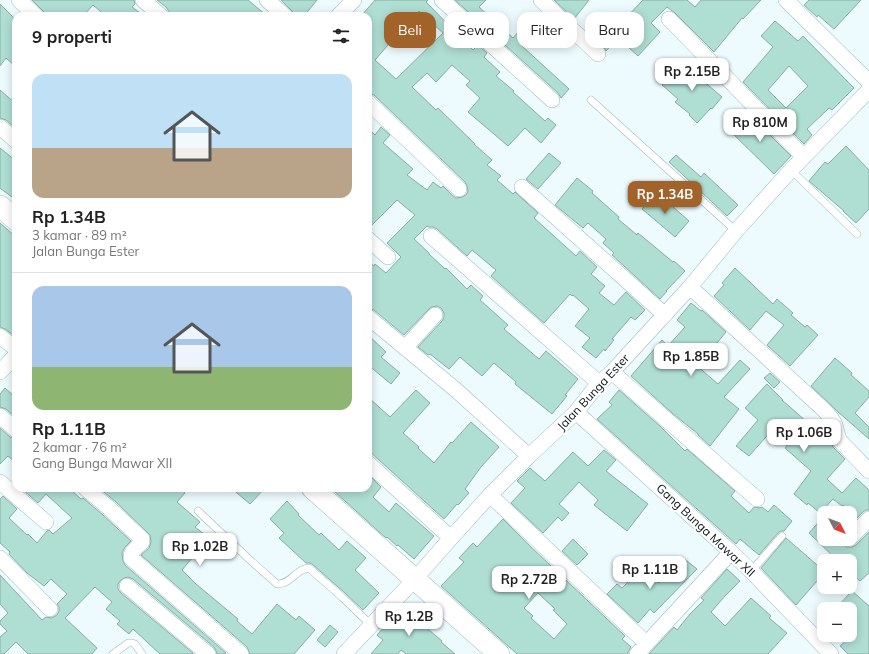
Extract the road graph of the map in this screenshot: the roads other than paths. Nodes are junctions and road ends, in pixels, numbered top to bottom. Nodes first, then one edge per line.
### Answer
1 (19, 0) edge
2 (143, 0) edge
3 (267, 0) edge
4 (354, 0) edge
5 (442, 0) edge
6 (541, 0) edge
7 (786, 0) edge
8 (32, 12) edge
9 (156, 12) edge
10 (280, 12) edge
11 (342, 12) edge
12 (669, 19) dead end
13 (598, 54) dead end
14 (869, 82) edge
15 (869, 90) edge
16 (552, 100) dead end
17 (591, 100) dead end
18 (372, 106) edge
19 (0, 127) edge
20 (12, 138) edge
21 (804, 157) junction
22 (791, 170) junction
23 (522, 187) dead end
24 (459, 188) dead end
25 (0, 206) edge
26 (12, 216) edge
27 (736, 231) junction
28 (857, 234) dead end
29 (431, 236) dead end
30 (372, 243) edge
31 (388, 257) dead end
32 (690, 286) junction
33 (435, 315) dead end
34 (665, 315) junction
35 (372, 320) edge
36 (0, 336) edge
37 (12, 346) edge
38 (405, 348) junction
39 (12, 359) edge
40 (0, 372) edge
41 (612, 372) junction
42 (599, 383) junction
43 (576, 412) junction
44 (0, 416) edge
45 (12, 426) edge
46 (529, 456) junction
47 (372, 467) edge
48 (869, 471) edge
49 (0, 482) edge
50 (90, 492) edge
51 (317, 492) edge
52 (490, 495) junction
53 (757, 499) dead end
54 (198, 511) dead end
55 (869, 519) edge
56 (46, 522) dead end
57 (857, 531) edge
58 (782, 536) dead end
59 (451, 538) junction
60 (731, 552) junction
61 (0, 558) edge
62 (753, 573) junction
63 (415, 579) junction
64 (127, 586) dead end
65 (50, 609) dead end
66 (371, 625) junction
67 (641, 649) edge
68 (113, 654) edge
69 (142, 654) edge
70 (208, 654) edge
71 (241, 654) edge
72 (344, 654) edge
73 (499, 654) edge
74 (831, 654) edge

1 - 8 street
2 - 9 street
3 - 10 street
4 - 11 street
5 - 16 street
6 - 13 street
7 - 14 street
12 - 21 street
15 - 21 street, Jalan Bunga Ester
17 - 27 lane
18 - 24 street
19 - 20 street
21 - 22 street, Jalan Bunga Ester
22 - 27 street, Jalan Bunga Ester
22 - 28 lane
23 - 34 street
25 - 26 street
27 - 32 street, Jalan Bunga Ester
29 - 42 street
30 - 31 street
32 - 34 street, Jalan Bunga Ester
32 - 48 street
33 - 38 street
34 - 41 street, Jalan Bunga Ester
35 - 38 street
36 - 37 street
38 - 46 street
39 - 40 street
41 - 42 street, Jalan Bunga Ester
41 - 53 street
42 - 43 street, Jalan Bunga Ester
43 - 46 street, Jalan Bunga Ester
43 - 60 street, Gang Bunga Mawar XII
44 - 45 street
46 - 52 street, Jalan Bunga Ester
47 - 59 street
49 - 56 street
50 - 71 street
51 - 63 street
52 - 59 street, Jalan Bunga Ester
52 - 67 street
54 - 66 lane
55 - 57 street
58 - 62 lane
59 - 63 street, Jalan Bunga Ester
60 - 62 street, Gang Bunga Mawar XII
60 - 67 street
61 - 65 street
62 - 74 street, Gang Bunga Mawar XII
63 - 66 street, Jalan Bunga Ester
63 - 73 street
64 - 70 street
66 - 72 street, Jalan Bunga Ester
68 - 69 lane

